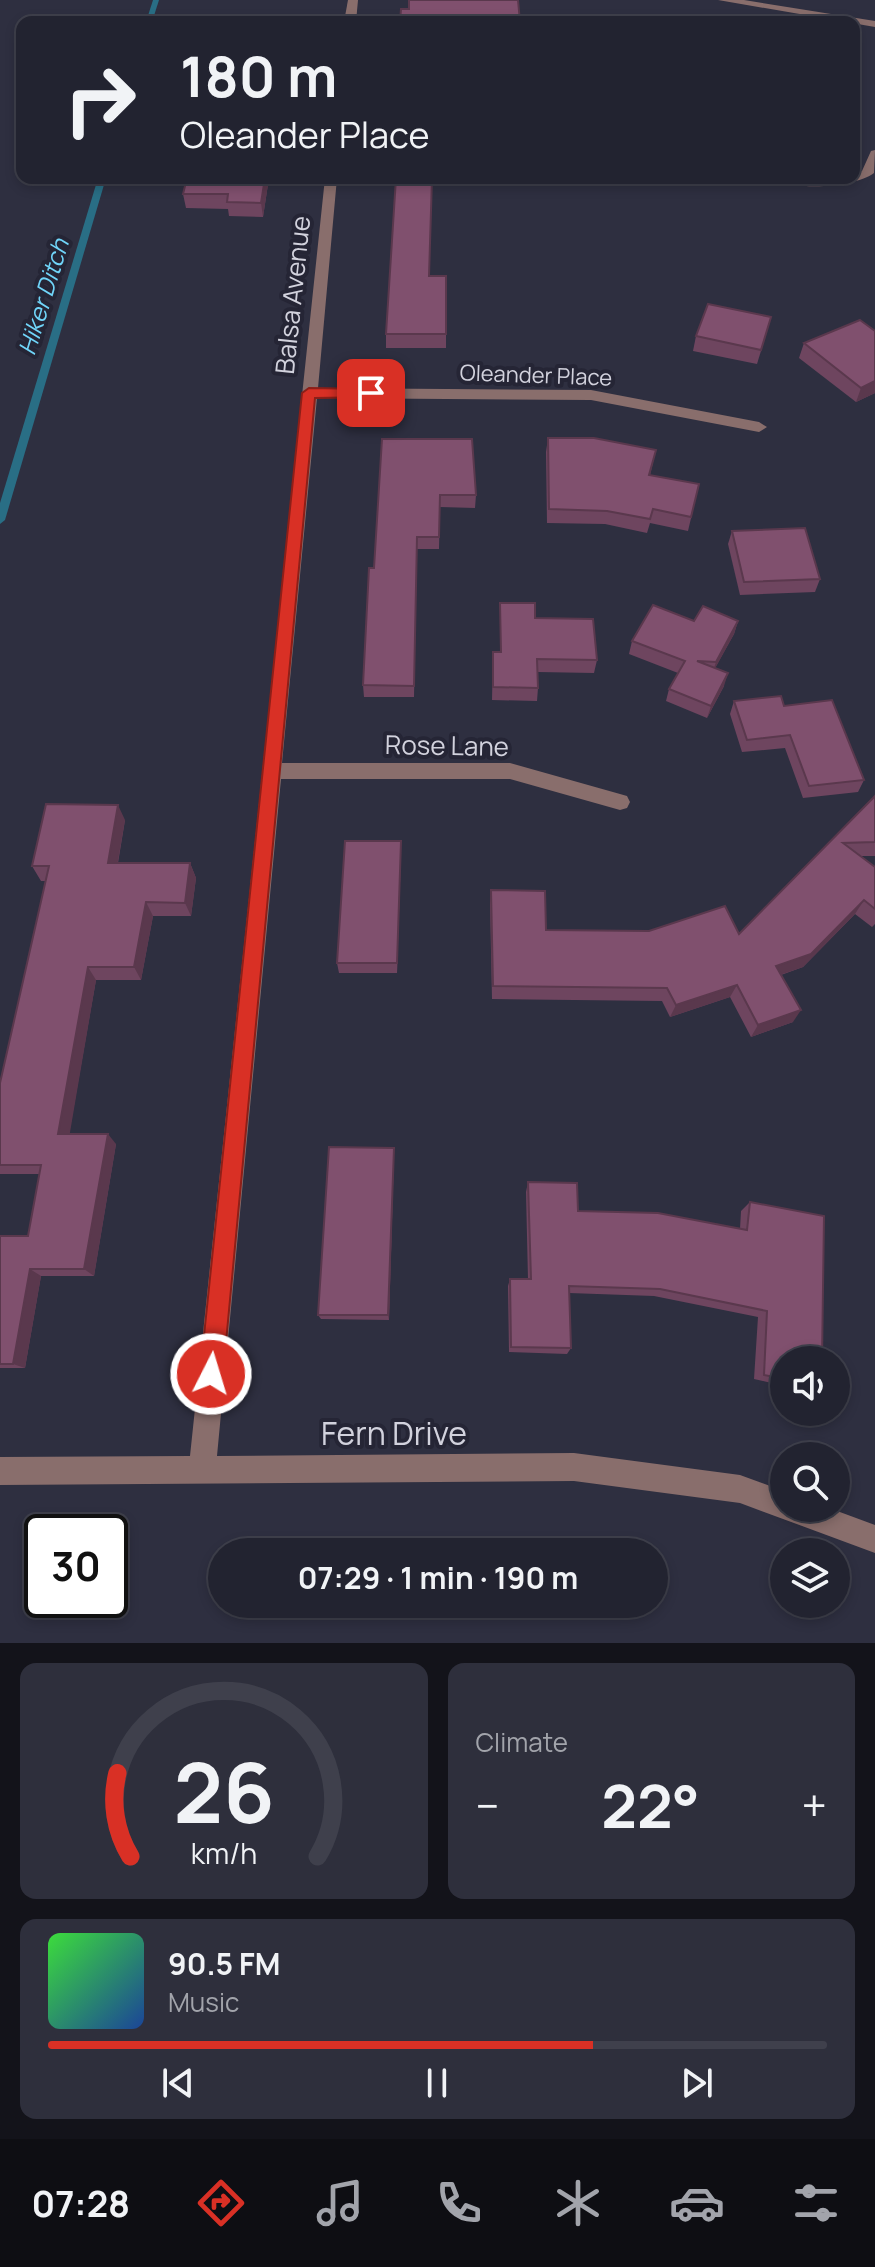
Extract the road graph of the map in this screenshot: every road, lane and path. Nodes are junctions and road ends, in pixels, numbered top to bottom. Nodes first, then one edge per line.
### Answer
1 (723, 0) edge
2 (824, 16) edge
3 (875, 154) edge
4 (860, 176) edge
5 (330, 184) edge
6 (309, 393) junction
7 (759, 427) dead end
8 (270, 771) junction
9 (620, 802) dead end
10 (202, 1469) junction
11 (0, 1471) edge
12 (770, 1500) edge
13 (829, 1522) edge
14 (875, 1539) edge

1 - 2 street
3 - 4 street
5 - 6 street, Balsa Avenue
6 - 7 street, Oleander Place
6 - 8 street, Balsa Avenue
8 - 9 street, Rose Lane
8 - 10 street, Balsa Avenue
10 - 11 street, Fern Drive
10 - 12 street, Fern Drive
13 - 14 street

